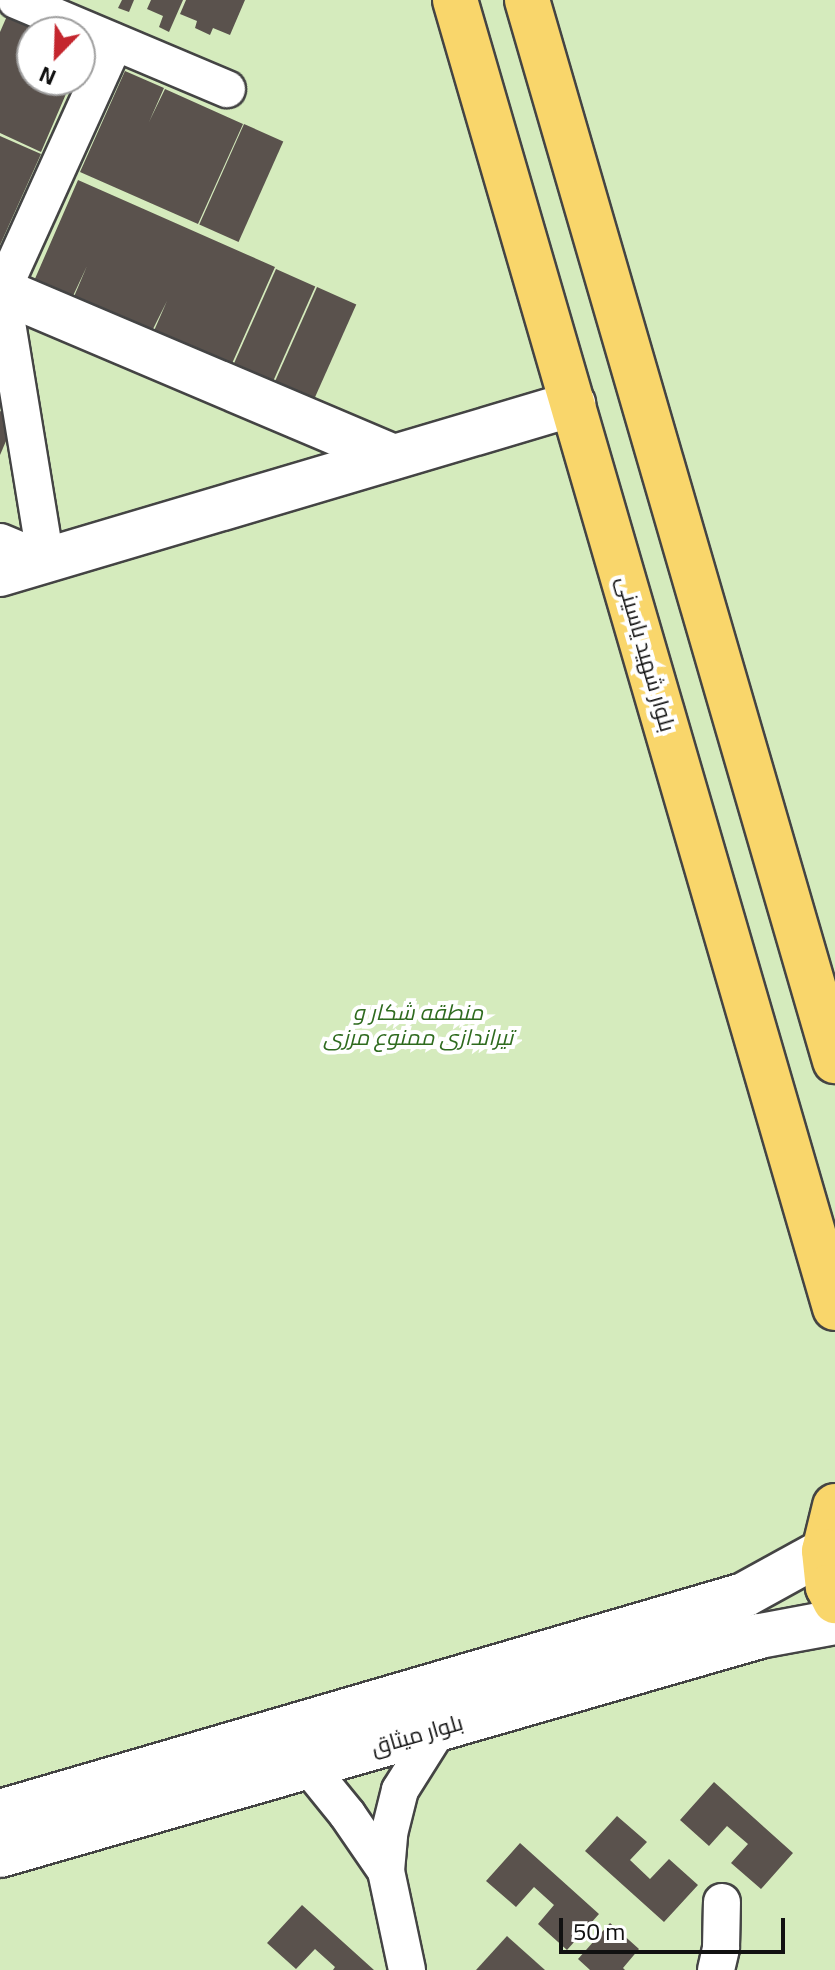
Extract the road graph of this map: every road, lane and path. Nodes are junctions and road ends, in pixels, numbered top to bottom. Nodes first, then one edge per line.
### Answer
1 (16, 0) edge
2 (455, 0) edge
3 (527, 0) edge
4 (115, 42) junction
5 (227, 89) dead end
6 (1, 291) edge
7 (573, 404) junction
8 (393, 457) junction
9 (0, 542) edge
10 (46, 561) junction
11 (0, 574) edge
12 (835, 1061) edge
13 (835, 1308) edge
14 (835, 1506) edge
15 (824, 1551) junction
16 (835, 1601) edge
17 (835, 1622) edge
18 (439, 1728) junction
19 (308, 1766) junction
20 (0, 1812) edge
21 (0, 1855) edge
22 (386, 1871) junction
23 (722, 1902) dead end
24 (407, 1970) edge
25 (716, 1970) edge

1 - 4 street
2 - 7 main road, بلوار شهید یاسینی
3 - 12 main road
4 - 5 street
4 - 6 street
6 - 8 street
6 - 10 street
7 - 8 street
7 - 13 main road, بلوار شهید یاسینی
8 - 10 street
9 - 10 street
10 - 11 street
14 - 15 main road
15 - 16 main road
15 - 20 street, بلوار میثاق
17 - 18 street, بلوار میثاق
18 - 19 street, بلوار میثاق
18 - 22 street
19 - 21 street, بلوار میثاق
19 - 22 street
22 - 24 street
23 - 25 street

